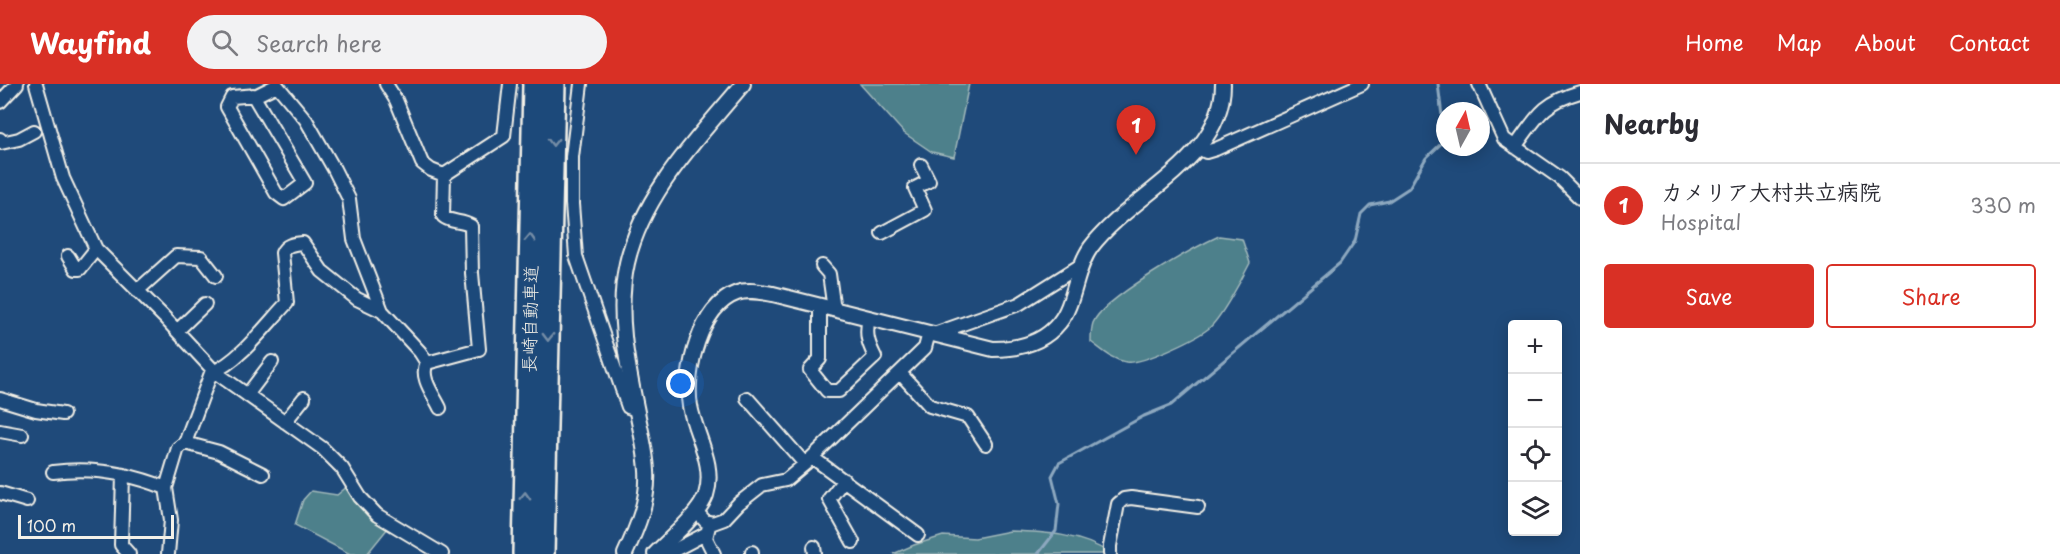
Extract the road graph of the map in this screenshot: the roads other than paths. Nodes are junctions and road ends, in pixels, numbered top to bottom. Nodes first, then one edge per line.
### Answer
1 (17, 84) edge
2 (36, 84) edge
3 (386, 84) edge
4 (510, 84) edge
5 (534, 84) edge
6 (554, 84) edge
7 (581, 84) edge
8 (743, 84) edge
9 (1223, 84) edge
10 (1362, 84) edge
11 (1479, 84) edge
12 (277, 85) edge
13 (1335, 90) edge
14 (1580, 92) edge
15 (254, 95) junction
16 (0, 102) edge
17 (34, 131) dead end
18 (0, 139) edge
19 (1515, 147) junction
20 (1199, 148) junction
21 (921, 165) dead end
22 (444, 175) junction
23 (1580, 198) edge
24 (882, 233) dead end
25 (96, 249) junction
26 (68, 256) dead end
27 (1081, 265) junction
28 (822, 266) dead end
29 (216, 276) dead end
30 (137, 291) junction
31 (205, 304) dead end
32 (827, 308) junction
33 (382, 311) junction
34 (869, 318) junction
35 (177, 331) junction
36 (932, 334) junction
37 (272, 362) dead end
38 (427, 363) junction
39 (215, 372) junction
40 (900, 373) junction
41 (247, 395) junction
42 (304, 398) dead end
43 (747, 398) dead end
44 (0, 399) edge
45 (440, 408) dead end
46 (637, 410) junction
47 (63, 414) dead end
48 (285, 422) junction
49 (0, 431) edge
50 (22, 435) dead end
51 (185, 443) junction
52 (986, 444) dead end
53 (809, 461) junction
54 (53, 472) dead end
55 (263, 474) dead end
56 (123, 475) junction
57 (844, 480) junction
58 (166, 488) junction
59 (0, 493) edge
60 (27, 501) dead end
61 (1198, 507) dead end
62 (696, 511) junction
63 (708, 528) junction
64 (918, 535) dead end
65 (853, 542) dead end
66 (129, 554) edge
67 (168, 554) edge
68 (442, 554) edge
69 (524, 554) edge
70 (543, 554) edge
71 (625, 554) edge
72 (654, 554) edge
73 (667, 554) edge
74 (714, 554) edge
75 (1110, 554) edge

1 - 16 street
2 - 25 street
3 - 22 street
4 - 22 street
69 -> 5 highway, 長崎自動車道
6 -> 70 highway, 長崎自動車道
7 - 46 street
8 - 46 street
9 - 20 street
10 - 13 street
11 - 19 street
12 - 15 street
12 - 33 street
13 - 20 street
14 - 19 street
15 - 15 street
17 - 18 street
19 - 23 street
20 - 27 street
21 - 24 street
22 - 38 street
25 - 26 street
25 - 30 street
27 - 36 street
27 - 36 street
28 - 32 street
29 - 30 street
30 - 35 street
31 - 35 street
32 - 34 street
32 - 34 street
32 - 62 street
33 - 38 street
33 - 39 street
34 - 36 street
35 - 39 street
36 - 40 street
37 - 41 street
38 - 45 street
39 - 41 street
39 - 51 street
40 - 52 street
40 - 53 street
41 - 48 street
42 - 48 street
43 - 53 street
44 - 47 street
46 - 71 street
48 - 68 street
49 - 50 street
51 - 55 street
51 - 58 street
53 - 57 street
53 - 63 street
54 - 56 street
56 - 58 street
56 - 66 street
57 - 64 street
57 - 65 street
58 - 67 street
59 - 60 street
61 - 75 street
62 - 63 street
62 - 72 street
63 - 73 street
63 - 74 street

